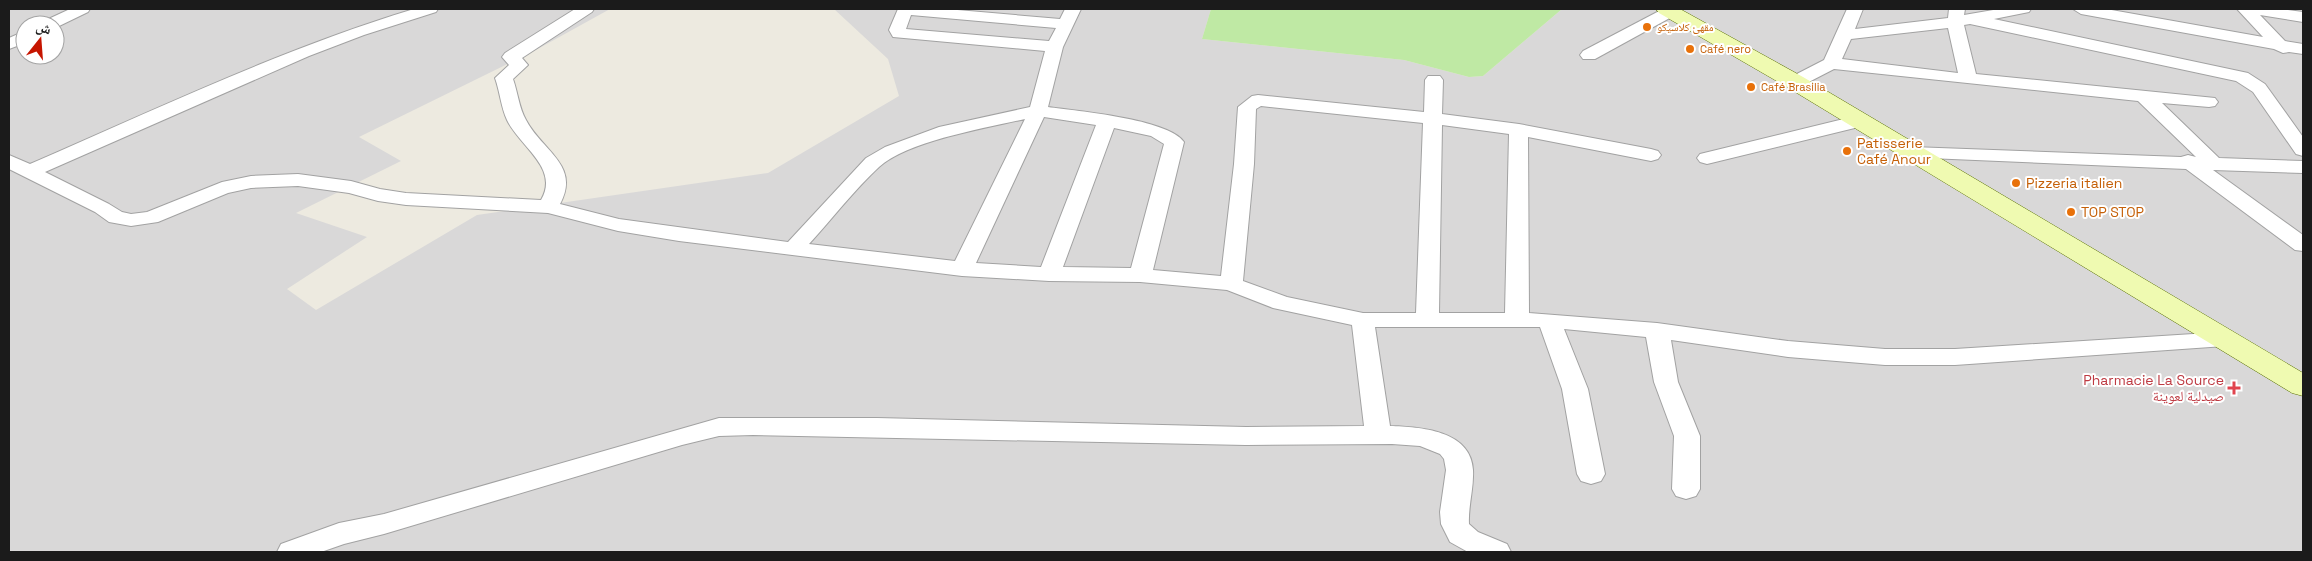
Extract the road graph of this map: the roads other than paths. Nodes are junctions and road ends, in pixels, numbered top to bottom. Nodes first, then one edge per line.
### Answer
1 (82, 9) edge
2 (430, 9) edge
3 (586, 9) edge
4 (906, 9) edge
5 (1856, 9) edge
6 (2023, 9) edge
7 (2081, 9) edge
8 (2245, 9) edge
9 (2252, 9) edge
10 (2300, 9) edge
11 (1669, 10) edge
12 (2303, 11) edge
13 (1069, 16) edge
14 (1961, 16) edge
15 (65, 17) edge
16 (2303, 17) edge
17 (1845, 35) junction
18 (1055, 46) junction
19 (2282, 47) junction
20 (2303, 49) edge
21 (1589, 55) dead end
22 (1831, 63) junction
23 (2303, 64) edge
24 (1968, 79) junction
25 (1434, 80) dead end
26 (1795, 82) junction
27 (2145, 97) junction
28 (2209, 102) dead end
29 (1038, 112) junction
30 (1432, 118) junction
31 (1107, 121) junction
32 (1860, 121) junction
33 (1519, 130) junction
34 (2303, 150) edge
35 (1912, 153) junction
36 (1650, 155) dead end
37 (1707, 158) dead end
38 (9, 161) edge
39 (2188, 162) junction
40 (2213, 163) junction
41 (2303, 168) edge
42 (30, 171) junction
43 (548, 208) junction
44 (2303, 245) edge
45 (793, 249) junction
46 (962, 269) junction
47 (1049, 274) junction
48 (1140, 275) junction
49 (1231, 284) junction
50 (1516, 319) junction
51 (1363, 320) junction
52 (1427, 320) junction
53 (1549, 320) junction
54 (1657, 330) junction
55 (2224, 339) junction
56 (2303, 386) edge
57 (1378, 434) junction
58 (1591, 474) dead end
59 (1686, 489) dead end
60 (290, 552) edge
61 (1497, 552) edge

1 - 15 street
2 - 42 street
3 - 43 street
4 - 13 street
4 - 18 street
5 - 17 street
6 - 14 street
7 - 19 street
8 - 19 street
9 - 16 street
10 - 12 street
11 - 21 street
11 - 26 main road
13 - 18 street
14 - 17 street
14 - 24 street
14 - 34 street
17 - 22 street
18 - 29 street
19 - 20 street
19 - 23 street
22 - 24 street
22 - 26 street
24 - 27 street
25 - 30 street
26 - 32 main road
27 - 28 street
27 - 40 street
29 - 31 street
29 - 45 street
29 - 46 street
30 - 33 street
30 - 49 street
30 - 52 street
31 - 47 street
31 - 48 street
32 - 35 main road
32 - 37 street
33 - 36 street
33 - 50 street
35 - 39 street
35 - 55 main road
38 - 42 street
39 - 40 street
39 - 44 street
40 - 41 street
42 - 43 street
43 - 45 street
45 - 46 street
46 - 47 street
47 - 48 street
48 - 49 street
49 - 51 street
50 - 52 street
50 - 53 street
51 - 52 street
51 - 57 street
53 - 54 street
53 - 58 street
54 - 55 street
54 - 59 street
55 - 56 main road
57 - 60 street
57 - 61 street

